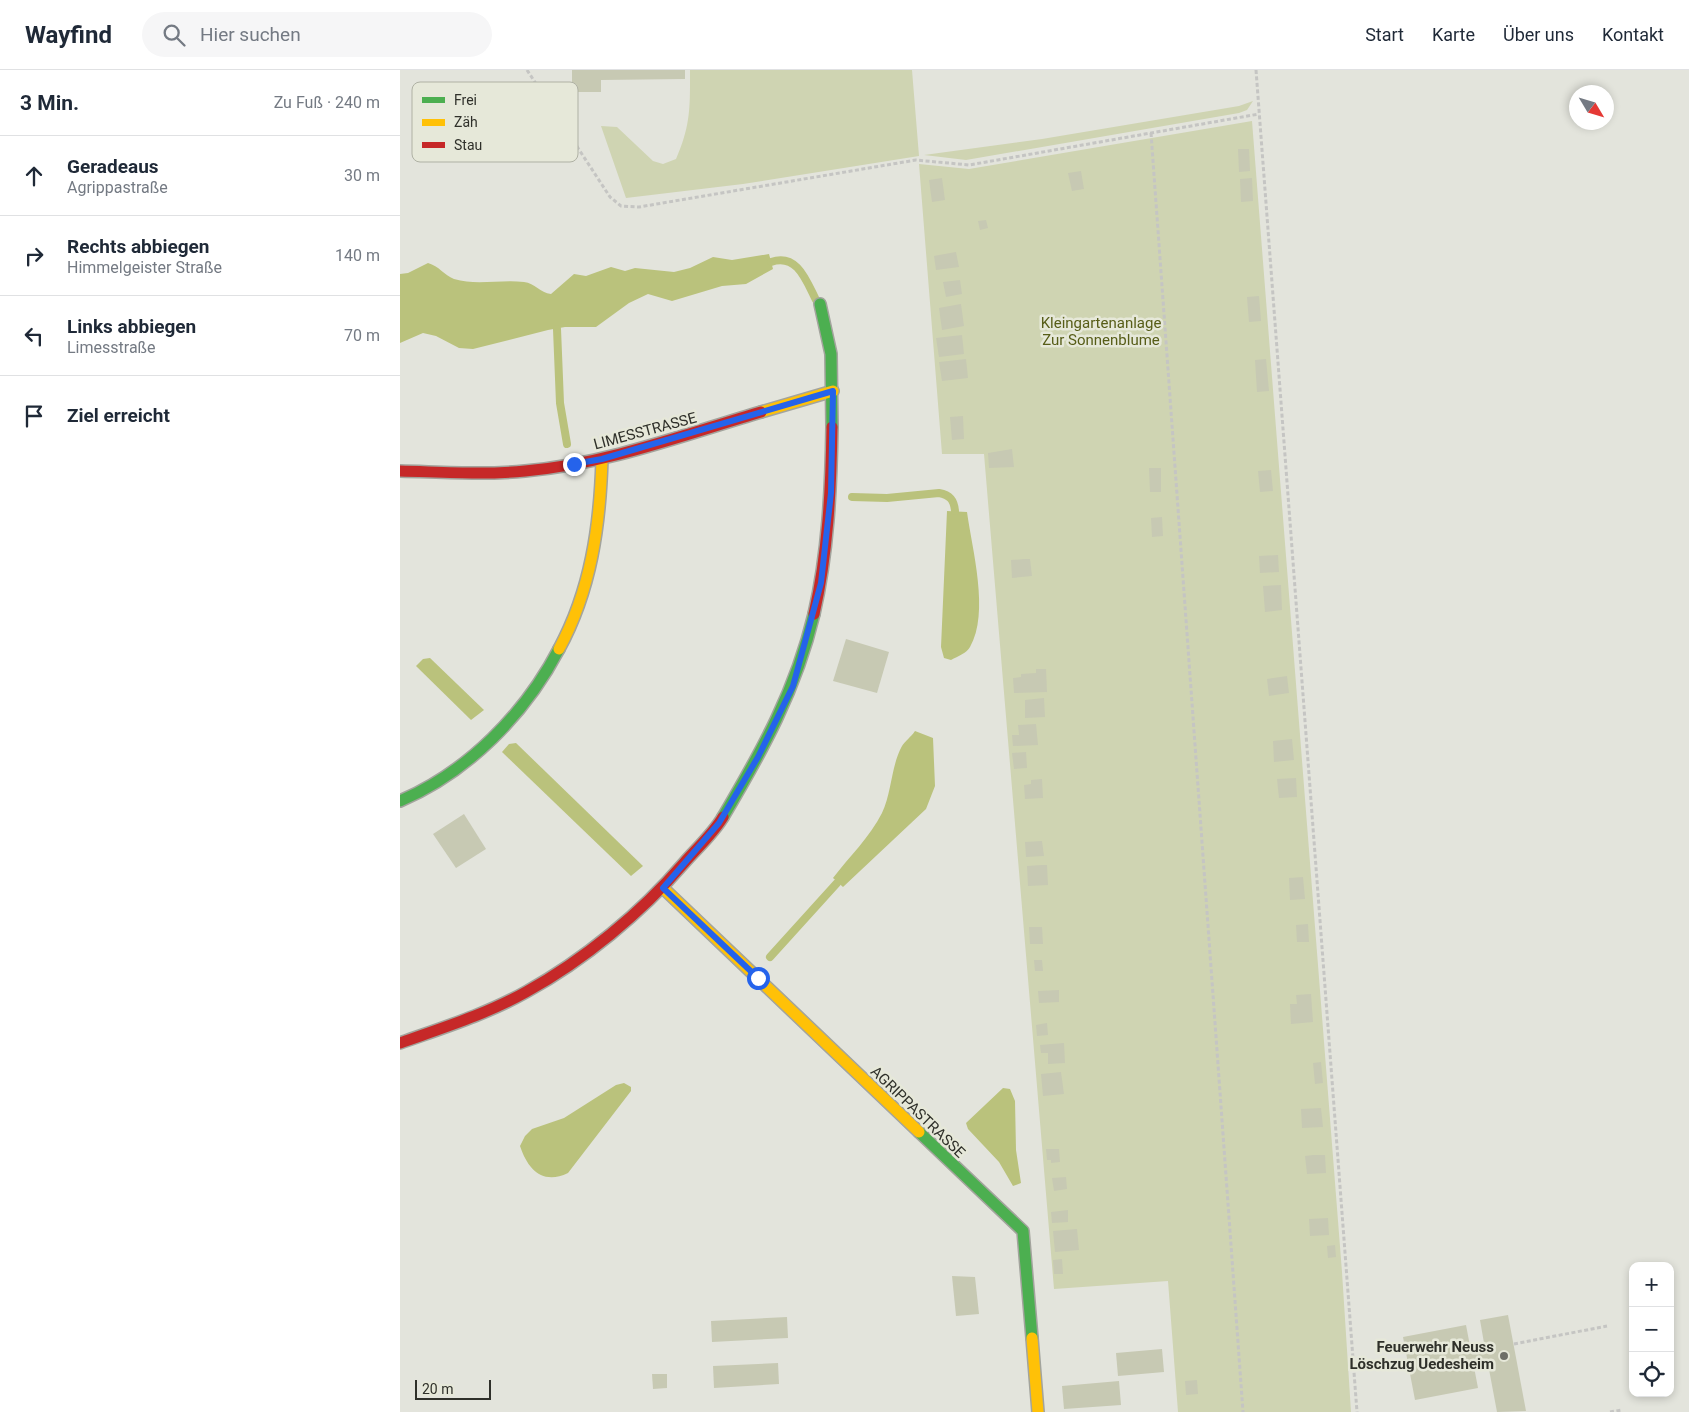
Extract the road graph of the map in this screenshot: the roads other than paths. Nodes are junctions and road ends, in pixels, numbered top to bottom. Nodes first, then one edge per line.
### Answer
1 (820, 304) dead end
2 (833, 391) junction
3 (602, 459) junction
4 (400, 472) edge
5 (400, 801) edge
6 (663, 888) junction
7 (400, 1044) edge
8 (1038, 1412) edge

1 - 2 street
2 - 3 street, LIMESSTRASSE
2 - 6 street
3 - 4 street, LIMESSTRASSE
3 - 5 street
6 - 7 street
6 - 8 street, AGRIPPASTRASSE

